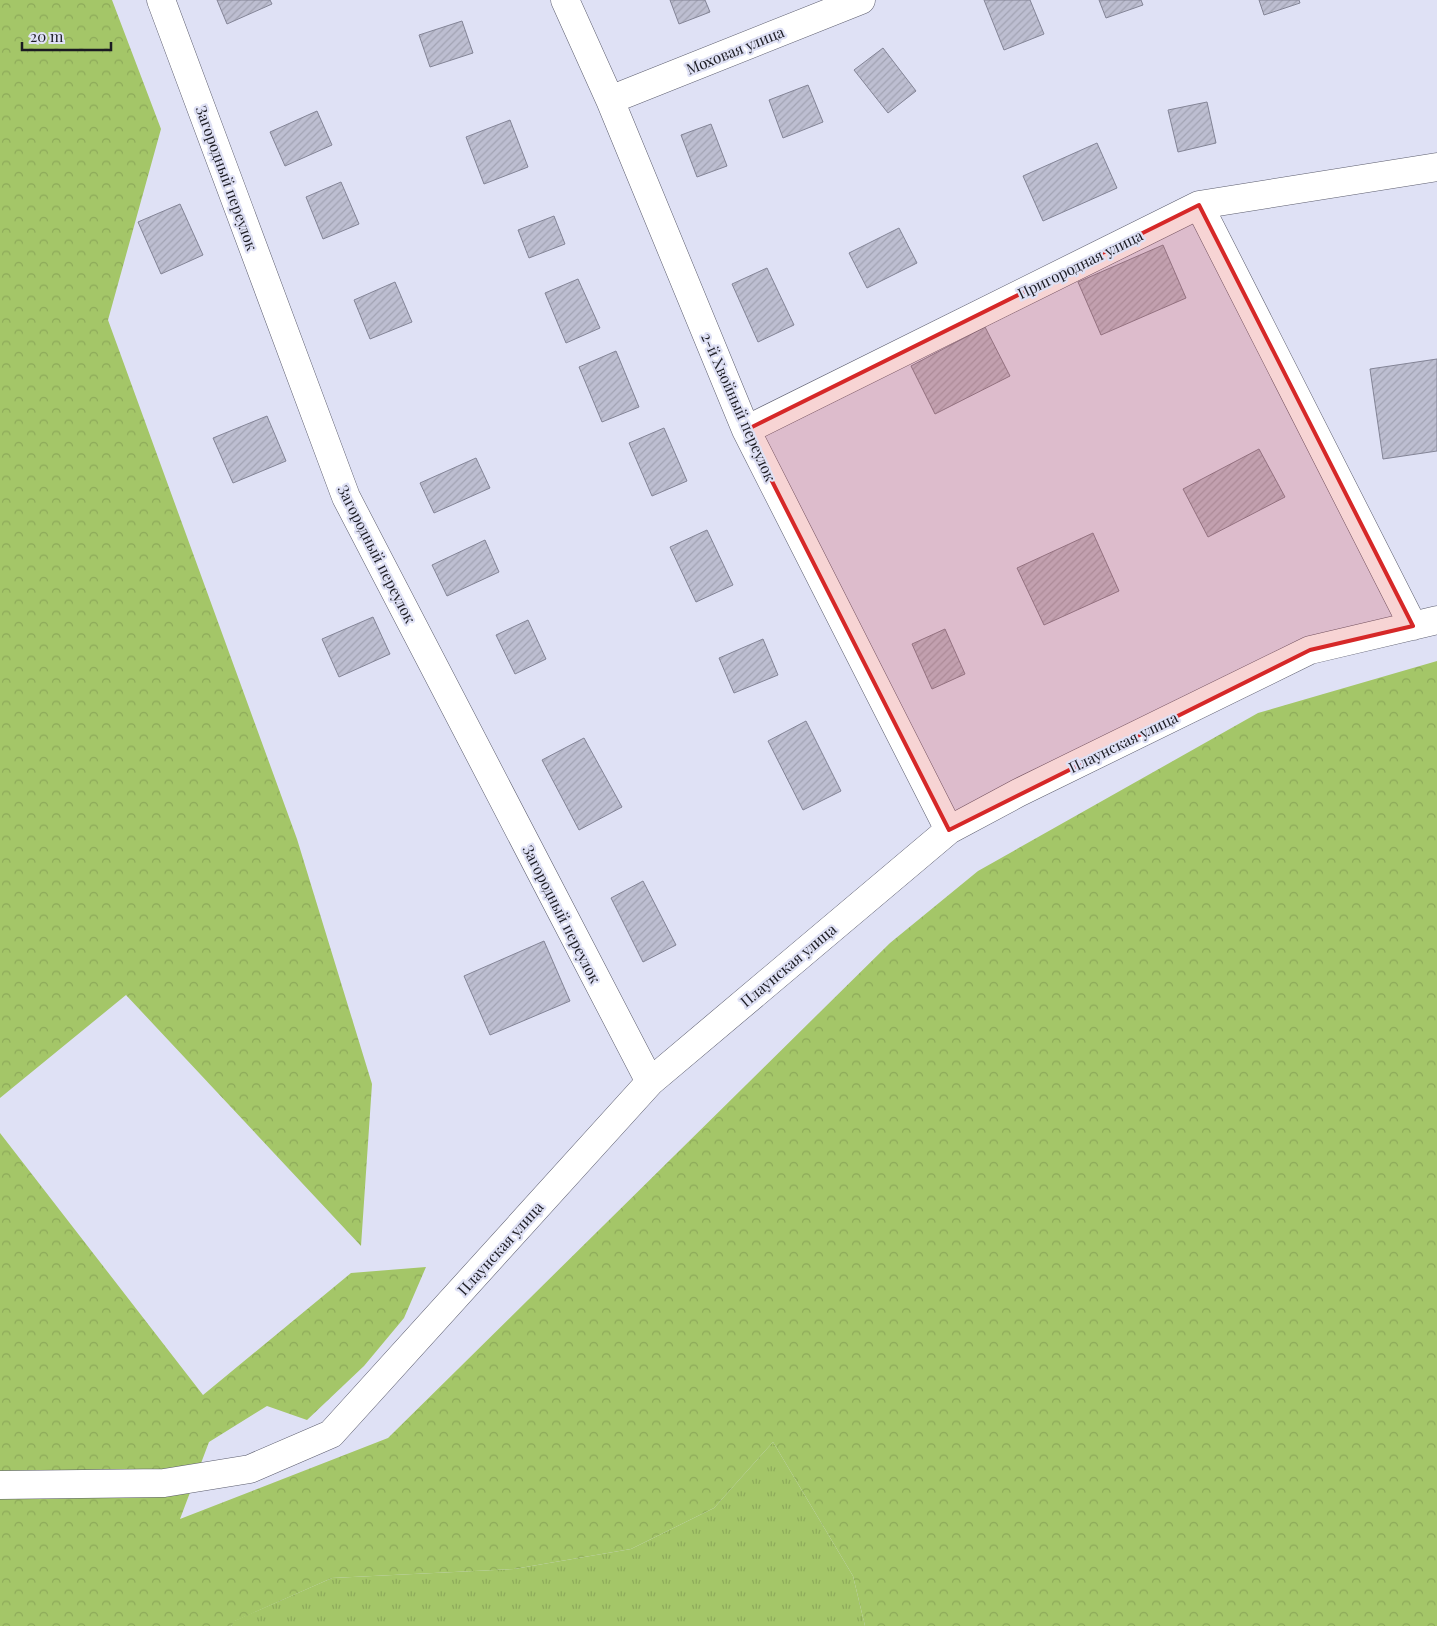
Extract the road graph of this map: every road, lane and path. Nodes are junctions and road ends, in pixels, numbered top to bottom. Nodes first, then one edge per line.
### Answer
1 (161, 0) edge
2 (565, 0) edge
3 (861, 0) edge
4 (610, 100) junction
5 (1437, 167) edge
6 (1199, 205) junction
7 (746, 430) junction
8 (1425, 623) edge
9 (949, 830) junction
10 (650, 1082) junction
11 (0, 1485) edge

1 - 10 street, Загородный переулок
2 - 4 street, 2-й Хвойный переулок
3 - 4 street, Моховая улица
4 - 7 street, 2-й Хвойный переулок
5 - 6 street, Пригородная улица
6 - 7 street, Пригородная улица
6 - 8 street
7 - 9 street, 2-й Хвойный переулок
8 - 9 street, Плаунская улица
9 - 10 street, Плаунская улица
10 - 11 street, Плаунская улица

